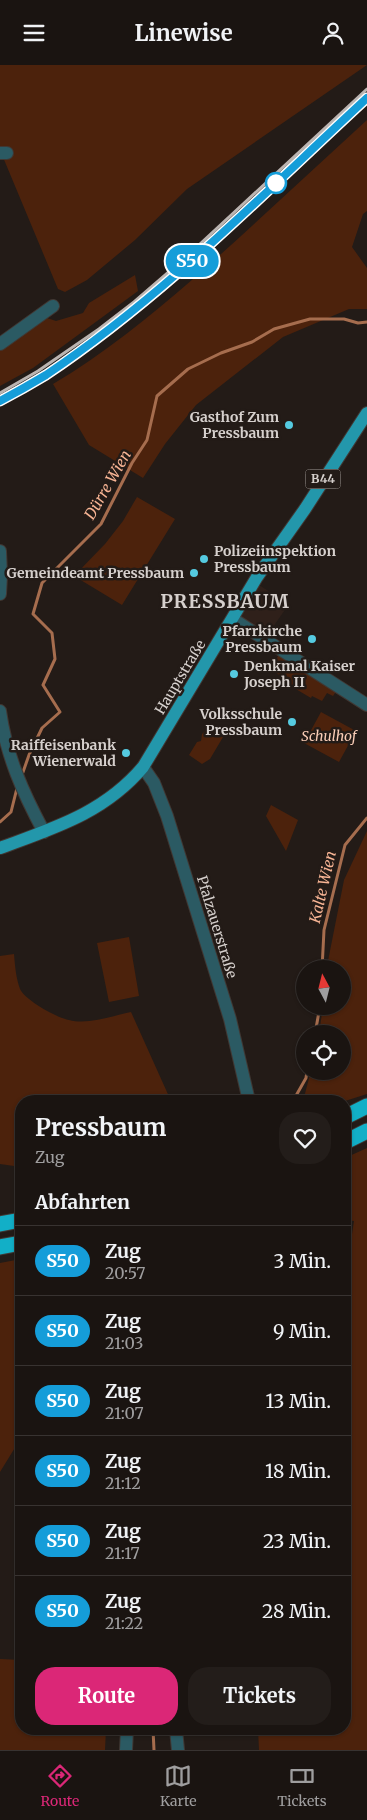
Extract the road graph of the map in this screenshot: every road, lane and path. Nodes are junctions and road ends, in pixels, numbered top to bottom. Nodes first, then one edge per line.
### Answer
1 (53, 306) dead end
2 (0, 344) edge
3 (367, 413) edge
4 (0, 551) edge
5 (1, 575) edge
6 (0, 594) edge
7 (233, 619) junction
8 (367, 705) edge
9 (0, 711) edge
10 (143, 767) junction
11 (44, 832) junction
12 (0, 848) edge
13 (249, 1095) edge
14 (367, 1106) edge
15 (351, 1114) edge
16 (367, 1131) edge
17 (351, 1139) edge
18 (15, 1221) edge
19 (0, 1224) edge
20 (15, 1244) edge
21 (0, 1247) edge
22 (126, 1735) edge
23 (177, 1735) edge
24 (126, 1750) edge
25 (178, 1750) edge

1 - 2 street
3 - 7 main road, Hauptstraße / B44
4 - 5 street
5 - 6 street
7 - 8 street
7 - 10 main road, Hauptstraße / B44
9 - 11 street
10 - 11 main road, Hauptstraße / B44
10 - 13 street, Pfalzauerstraße
11 - 12 main road, Hauptstraße / B44
14 - 15 highway
16 - 17 highway
18 - 19 highway
20 - 21 highway
22 - 24 street
23 - 25 street

